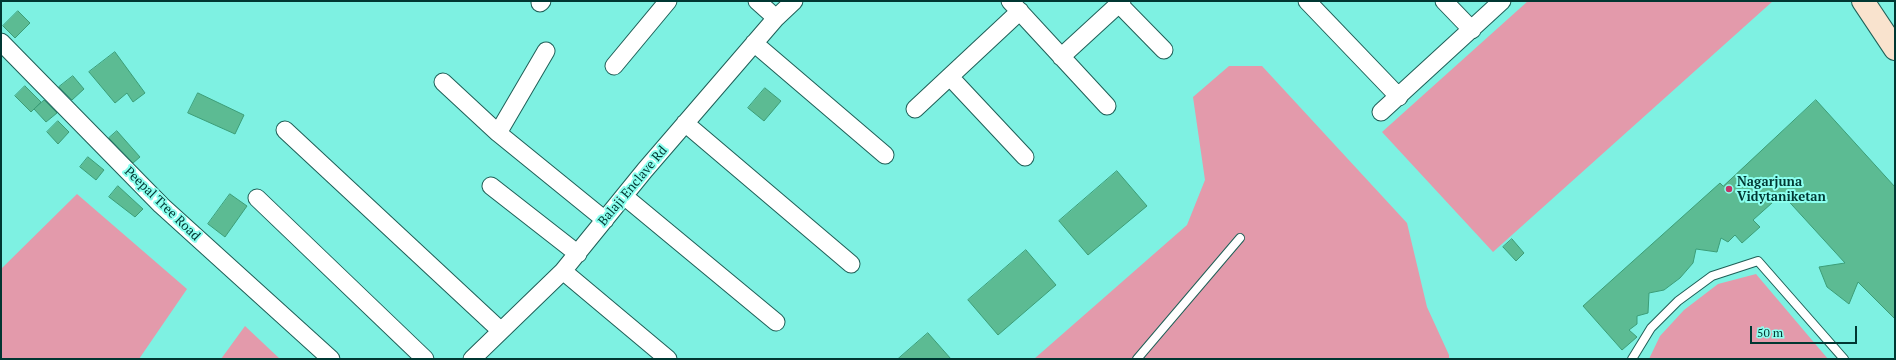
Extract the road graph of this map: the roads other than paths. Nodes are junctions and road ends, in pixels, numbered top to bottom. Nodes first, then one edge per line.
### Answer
1 (668, 1) edge
2 (757, 1) edge
3 (794, 1) edge
4 (1307, 1) edge
5 (1444, 1) edge
6 (1502, 1) edge
7 (1863, 1) edge
8 (1121, 2) edge
9 (1015, 6) edge
10 (776, 18) junction
11 (1472, 30) junction
12 (1, 42) edge
13 (754, 43) junction
14 (1895, 49) edge
15 (1164, 50) dead end
16 (546, 51) dead end
17 (1061, 57) junction
18 (614, 66) dead end
19 (950, 77) junction
20 (443, 82) dead end
21 (1399, 97) junction
22 (1107, 106) dead end
23 (915, 109) dead end
24 (1381, 112) dead end
25 (685, 124) junction
26 (286, 130) dead end
27 (498, 133) junction
28 (885, 155) dead end
29 (1025, 157) dead end
30 (491, 186) dead end
31 (624, 196) junction
32 (256, 198) dead end
33 (605, 220) junction
34 (1240, 238) dead end
35 (578, 254) junction
36 (851, 264) dead end
37 (563, 272) junction
38 (776, 322) dead end
39 (501, 331) junction
40 (331, 359) edge
41 (425, 359) edge
42 (472, 359) edge
43 (668, 359) edge
44 (1137, 359) edge
45 (1632, 359) edge
46 (1844, 359) edge

1 - 18 street
2 - 10 street
3 - 10 street, Balaji Enclave Rd
4 - 21 street
5 - 11 street
6 - 11 street
7 - 14 main road
8 - 15 street
8 - 17 street
9 - 17 street
9 - 19 street
10 - 13 street, Balaji Enclave Rd
11 - 21 street
12 - 40 street, Peepal Tree Road
13 - 25 street, Balaji Enclave Rd
13 - 28 street
16 - 27 street
17 - 22 street
19 - 23 street
19 - 29 street
20 - 27 street
21 - 24 street
25 - 31 street, Balaji Enclave Rd
25 - 36 street
26 - 39 street
27 - 33 street
30 - 35 street
31 - 33 street, Balaji Enclave Rd
31 - 38 street
32 - 41 street
33 - 35 street, Balaji Enclave Rd
34 - 44 lane
35 - 37 street, Balaji Enclave Rd
37 - 39 street
37 - 43 street
39 - 42 street
45 - 46 lane

